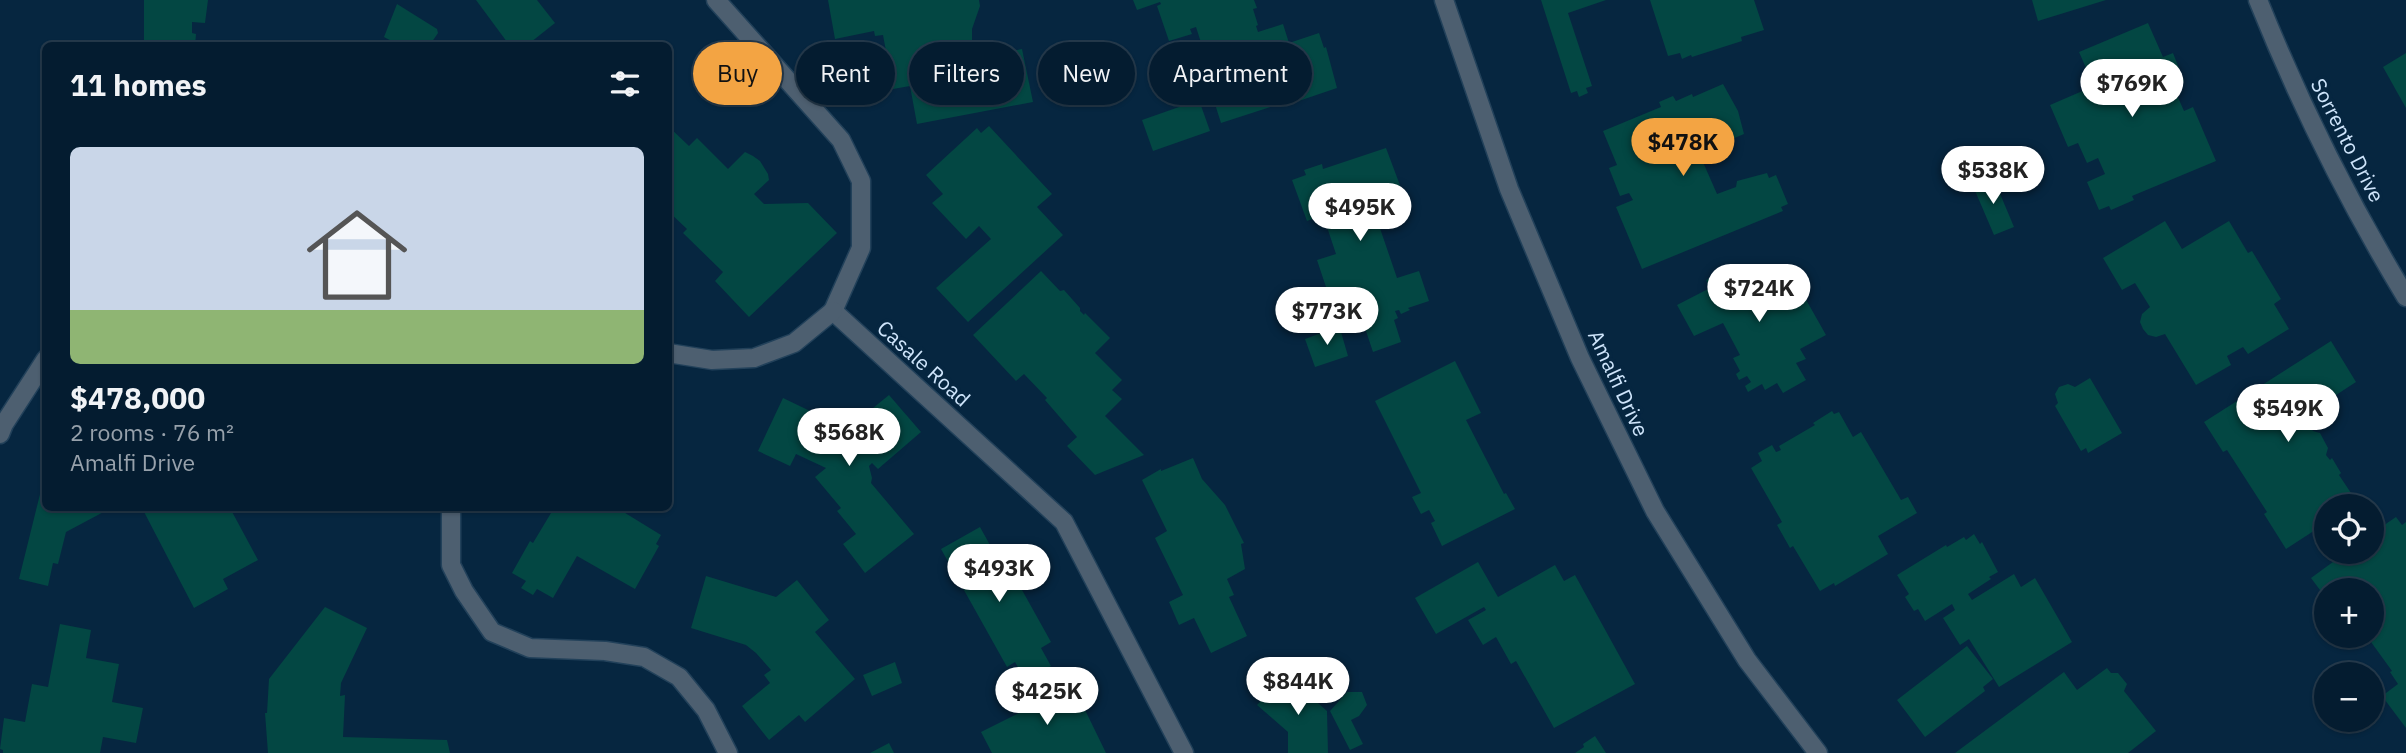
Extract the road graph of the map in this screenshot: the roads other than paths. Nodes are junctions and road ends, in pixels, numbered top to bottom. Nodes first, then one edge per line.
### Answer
1 (716, 0) edge
2 (1444, 0) edge
3 (2258, 0) edge
4 (2406, 297) edge
5 (833, 311) junction
6 (672, 354) edge
7 (42, 365) edge
8 (0, 434) edge
9 (451, 511) edge
10 (728, 753) edge
11 (1184, 753) edge
12 (1818, 753) edge

1 - 5 street
2 - 12 street, Amalfi Drive
3 - 4 street, Sorrento Drive
5 - 6 street
5 - 11 street, Casale Road
7 - 8 street
9 - 10 street

